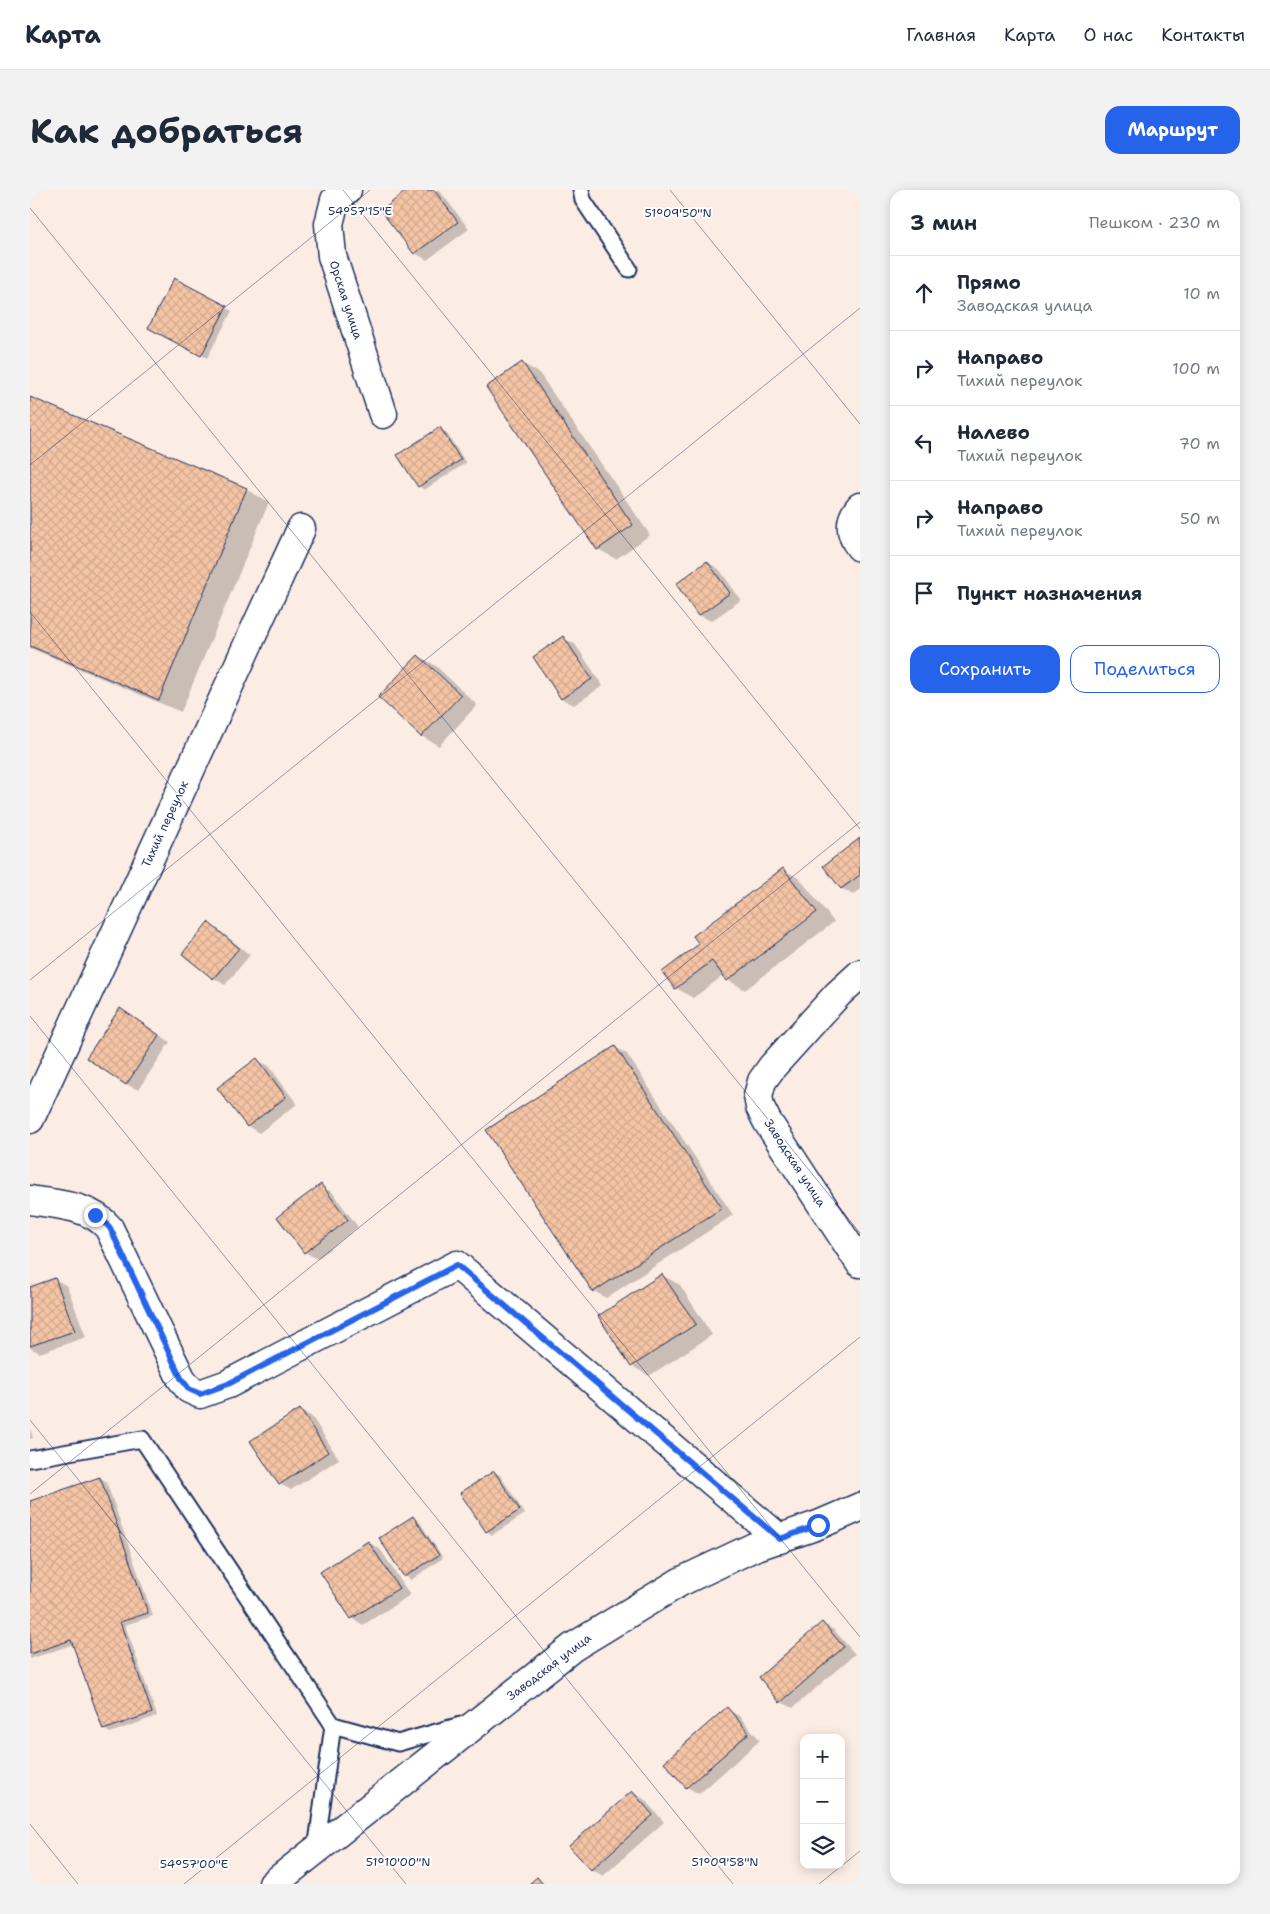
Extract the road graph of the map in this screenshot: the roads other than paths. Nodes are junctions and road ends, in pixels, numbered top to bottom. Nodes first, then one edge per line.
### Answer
1 (347, 190) edge
2 (581, 190) edge
3 (629, 269) dead end
4 (383, 414) dead end
5 (860, 507) edge
6 (300, 529) dead end
7 (860, 546) edge
8 (860, 974) edge
9 (30, 1119) edge
10 (30, 1200) edge
11 (860, 1263) edge
12 (30, 1459) edge
13 (860, 1507) edge
14 (780, 1539) junction
15 (482, 1719) junction
16 (333, 1725) junction
17 (316, 1850) junction
18 (273, 1884) edge

1 - 4 street, Орская улица
2 - 3 lane
5 - 7 street
6 - 9 street, Тихий переулок
8 - 11 street, Заводская улица
10 - 14 street
12 - 16 lane
13 - 14 street, Заводская улица
14 - 15 street, Заводская улица
15 - 16 lane
15 - 17 street, Заводская улица
16 - 17 lane
17 - 18 street, Заводская улица

